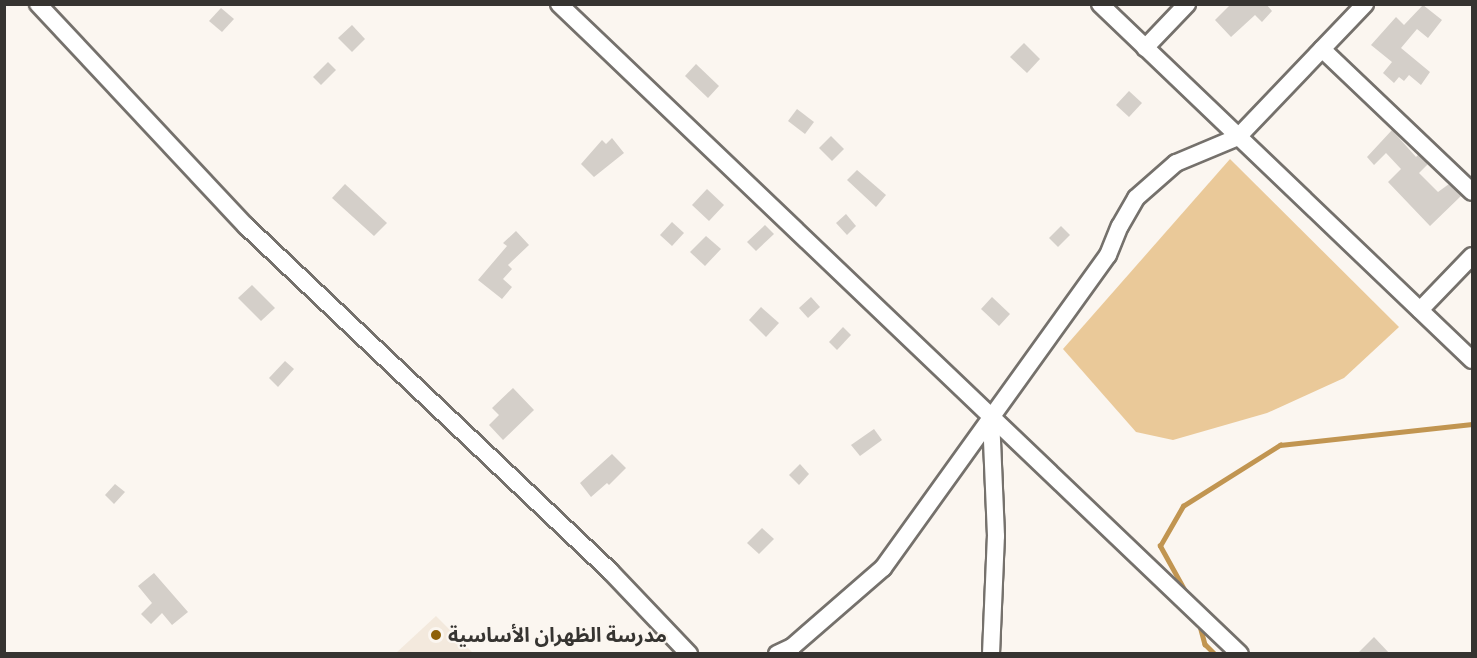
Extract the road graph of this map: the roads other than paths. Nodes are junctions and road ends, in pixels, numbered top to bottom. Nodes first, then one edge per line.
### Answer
1 (38, 4) edge
2 (559, 4) edge
3 (1100, 4) edge
4 (1187, 4) edge
5 (1365, 4) edge
6 (1145, 48) junction
7 (1322, 49) junction
8 (1238, 137) junction
9 (1473, 192) edge
10 (1473, 256) edge
11 (1420, 310) junction
12 (1473, 360) edge
13 (991, 416) junction
14 (689, 654) edge
15 (777, 654) edge
16 (991, 654) edge
17 (1240, 654) edge

1 - 14 street
2 - 13 street
3 - 6 street
4 - 6 street
5 - 7 street
6 - 8 street
7 - 8 street
7 - 9 street
8 - 11 street
8 - 13 street
10 - 11 street
11 - 12 street
13 - 15 street
13 - 16 street
13 - 17 street

